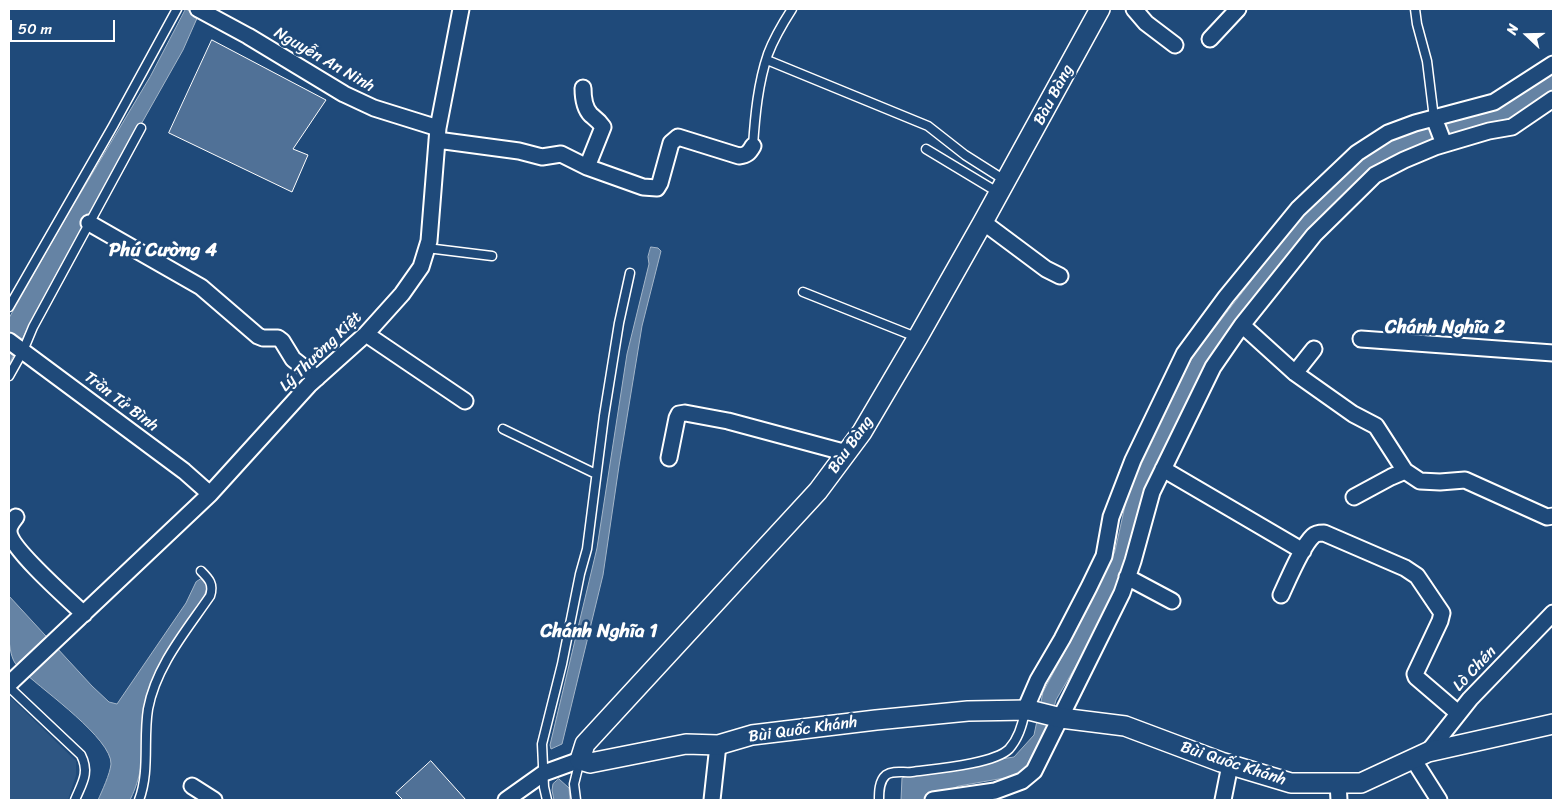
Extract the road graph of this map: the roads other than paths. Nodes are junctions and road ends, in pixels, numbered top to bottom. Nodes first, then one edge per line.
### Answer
1 (177, 9) edge
2 (198, 9) edge
3 (462, 9) edge
4 (792, 9) edge
5 (1100, 9) edge
6 (1134, 9) edge
7 (1238, 9) edge
8 (1415, 9) edge
9 (1210, 39) dead end
10 (1175, 45) dead end
11 (767, 60) junction
12 (1553, 64) edge
13 (583, 88) dead end
14 (1553, 99) edge
15 (1434, 118) junction
16 (141, 128) dead end
17 (438, 134) junction
18 (1444, 144) junction
19 (752, 146) joint
20 (926, 149) dead end
21 (588, 167) junction
22 (1003, 187) junction
23 (983, 222) junction
24 (89, 223) junction
25 (427, 248) junction
26 (492, 256) dead end
27 (630, 273) dead end
28 (1060, 276) dead end
29 (803, 292) dead end
30 (9, 307) edge
31 (1242, 325) junction
32 (366, 334) junction
33 (918, 338) junction
34 (1361, 339) dead end
35 (17, 346) edge
36 (1314, 349) dead end
37 (1553, 353) edge
38 (1294, 373) junction
39 (9, 376) edge
40 (317, 378) junction
41 (465, 401) dead end
42 (503, 429) dead end
43 (847, 453) junction
44 (670, 458) dead end
45 (1163, 469) junction
46 (1405, 471) junction
47 (596, 474) junction
48 (210, 494) junction
49 (1354, 498) dead end
50 (1553, 516) edge
51 (16, 517) dead end
52 (1303, 552) junction
53 (201, 571) dead end
54 (1127, 578) junction
55 (1281, 595) dead end
56 (1172, 601) dead end
57 (1553, 613) edge
58 (84, 614) junction
59 (13, 678) edge
60 (1027, 710) junction
61 (1458, 714) junction
62 (1058, 717) junction
63 (1553, 724) edge
64 (718, 745) junction
65 (1420, 756) junction
66 (580, 760) junction
67 (1230, 765) junction
68 (544, 773) junction
69 (192, 786) dead end
70 (1339, 792) edge
71 (75, 800) edge
72 (139, 800) edge
73 (214, 800) edge
74 (506, 800) edge
75 (547, 800) edge
76 (576, 800) edge
77 (712, 800) edge
78 (879, 800) edge
79 (933, 800) edge
80 (1223, 800) edge
81 (1439, 800) edge

1 - 30 lane
2 - 17 street, Nguyễn An Ninh
3 - 17 street, Lý Thường Kiệt
4 - 11 lane
5 - 22 street, Bàu Bàng
6 - 10 street
7 - 9 street
8 - 15 lane
11 - 19 lane
11 - 22 lane
12 - 15 street
13 - 21 street
14 - 18 street
15 - 18 street
15 - 60 street
16 - 24 lane
17 - 21 street, Nguyễn An Ninh
17 - 25 street, Lý Thường Kiệt
18 - 31 street
19 - 21 street, Nguyễn An Ninh
20 - 22 lane
22 - 23 street, Bàu Bàng
23 - 28 street
23 - 33 street, Bàu Bàng
24 - 35 lane
24 - 40 street
25 - 26 lane
25 - 32 street, Lý Thường Kiệt
27 - 47 lane
29 - 33 lane
31 - 38 street
31 - 45 street
32 - 40 street, Lý Thường Kiệt
32 - 41 street
33 - 43 street, Bàu Bàng
34 - 37 street
35 - 39 lane
35 - 48 street, Trần Tử Bình
36 - 38 street
38 - 46 street
40 - 48 street, Lý Thường Kiệt
42 - 47 lane
43 - 44 street
43 - 66 street, Bàu Bàng
45 - 52 street
45 - 54 street
46 - 49 street
46 - 50 street
47 - 68 lane
48 - 58 street, Lý Thường Kiệt
51 - 58 street
52 - 55 street
52 - 61 street
53 - 72 lane
54 - 56 street
54 - 62 street
57 - 61 street, Lò Chén
58 - 59 street, Lý Thường Kiệt
59 - 71 lane
60 - 62 street, Bùi Quốc Khánh
60 - 64 street, Bùi Quốc Khánh
60 - 78 lane
61 - 65 street, Lò Chén
62 - 67 street, Bùi Quốc Khánh
62 - 79 street
63 - 65 street, Bùi Quốc Khánh
64 - 66 street, Bùi Quốc Khánh
64 - 77 street
65 - 70 street, Bùi Quốc Khánh
65 - 81 street
66 - 68 street
66 - 76 lane
67 - 70 street, Bùi Quốc Khánh
67 - 80 street
68 - 74 street
68 - 75 lane
69 - 73 street

